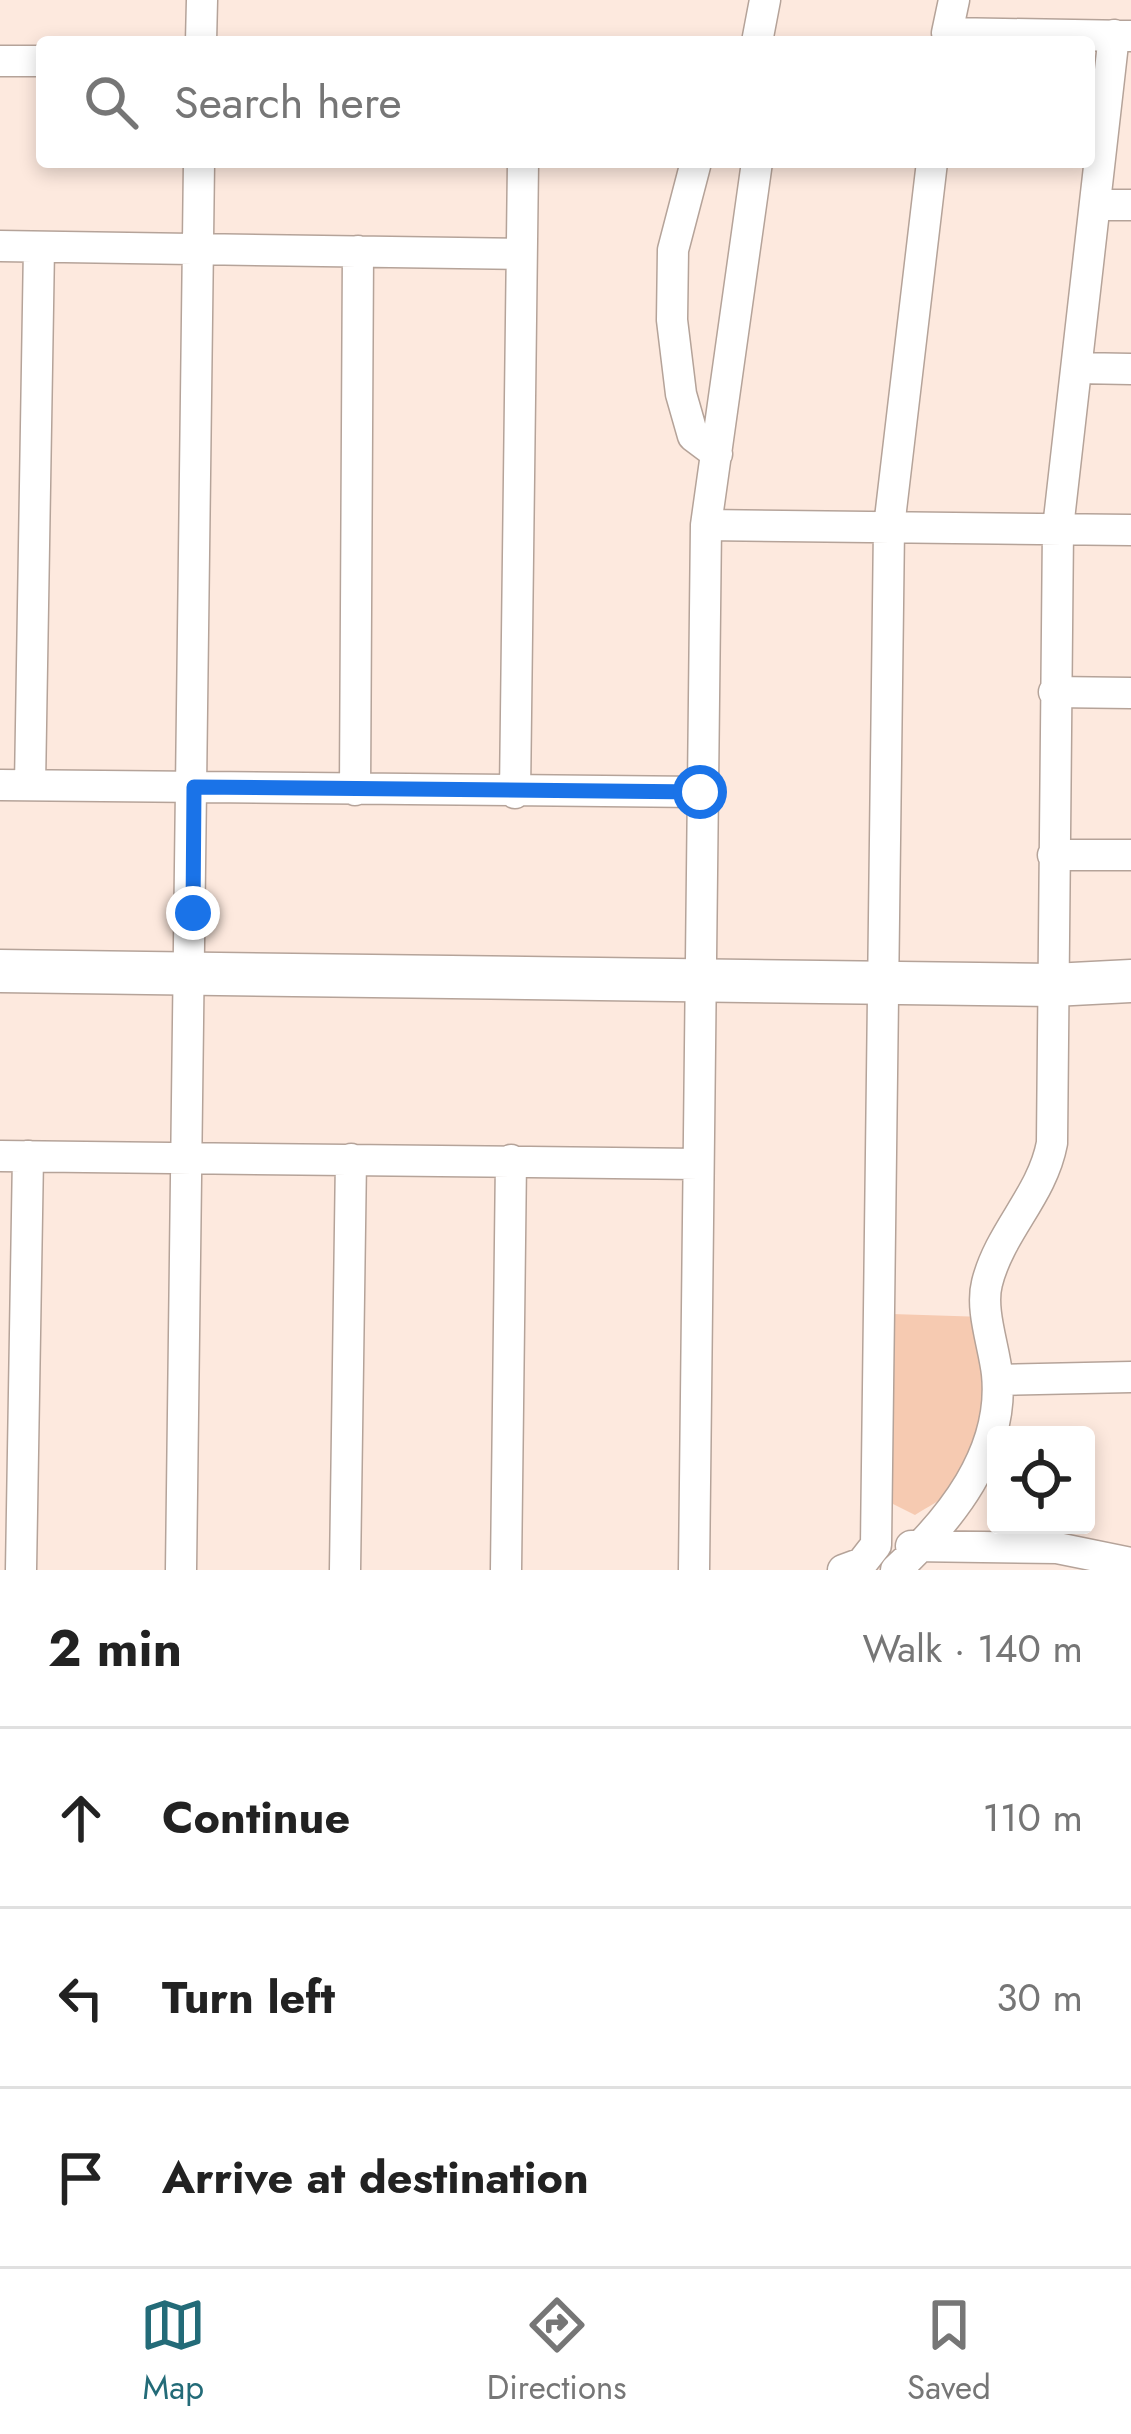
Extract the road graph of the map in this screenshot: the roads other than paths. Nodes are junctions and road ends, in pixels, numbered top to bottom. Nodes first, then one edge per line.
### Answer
1 (202, 0) edge
2 (765, 0) edge
3 (954, 0) edge
4 (201, 36) edge
5 (758, 36) edge
6 (946, 36) edge
7 (1122, 36) edge
8 (0, 61) edge
9 (36, 62) edge
10 (199, 168) edge
11 (523, 168) edge
12 (694, 168) edge
13 (756, 168) edge
14 (931, 168) edge
15 (1095, 205) junction
16 (1131, 205) edge
17 (0, 246) edge
18 (38, 247) junction
19 (198, 248) junction
20 (358, 251) junction
21 (521, 254) junction
22 (1077, 368) junction
23 (1131, 369) edge
24 (717, 454) junction
25 (706, 525) junction
26 (889, 527) junction
27 (1058, 528) junction
28 (1131, 530) edge
29 (1054, 692) junction
30 (1131, 693) edge
31 (15, 785) edge
32 (194, 787) junction
33 (355, 790) junction
34 (700, 792) junction
35 (515, 793) junction
36 (1053, 855) junction
37 (1131, 855) edge
38 (0, 970) edge
39 (192, 974) junction
40 (700, 981) junction
41 (1131, 981) edge
42 (881, 982) junction
43 (1053, 985) junction
44 (14, 1156) edge
45 (188, 1156) junction
46 (352, 1159) junction
47 (511, 1160) junction
48 (698, 1164) junction
49 (1131, 1377) edge
50 (998, 1379) junction
51 (876, 1544) junction
52 (922, 1546) junction
53 (1131, 1563) edge
54 (21, 1570) edge
55 (181, 1570) edge
56 (345, 1570) edge
57 (506, 1570) edge
58 (694, 1570) edge
59 (843, 1570) edge
60 (896, 1570) edge

1 - 4 street
2 - 5 street
3 - 6 street
7 - 15 street
8 - 9 street
10 - 19 street
11 - 21 street
12 - 24 street
13 - 24 street
14 - 26 street
15 - 16 street
15 - 22 street
17 - 18 street
18 - 19 street
18 - 31 street
19 - 20 street
19 - 32 street
20 - 21 street
20 - 33 street
21 - 35 street
22 - 23 street
22 - 27 street
24 - 25 street
25 - 26 street
25 - 34 street
26 - 27 street
26 - 42 street
27 - 28 street
27 - 29 street
29 - 30 street
29 - 36 street
31 - 32 street
32 - 33 street
32 - 39 street
33 - 35 street
34 - 35 street
34 - 40 street
36 - 37 street
36 - 43 street
38 - 39 street
39 - 40 street
39 - 45 street
40 - 42 street
40 - 48 street
41 - 43 street
42 - 43 street
42 - 51 street
43 - 50 street
44 - 45 street
44 - 54 street
45 - 46 street
45 - 55 street
46 - 47 street
46 - 56 street
47 - 48 street
47 - 57 street
48 - 58 street
49 - 50 street
50 - 52 street
51 - 52 street
51 - 59 street
52 - 53 street
52 - 60 street

